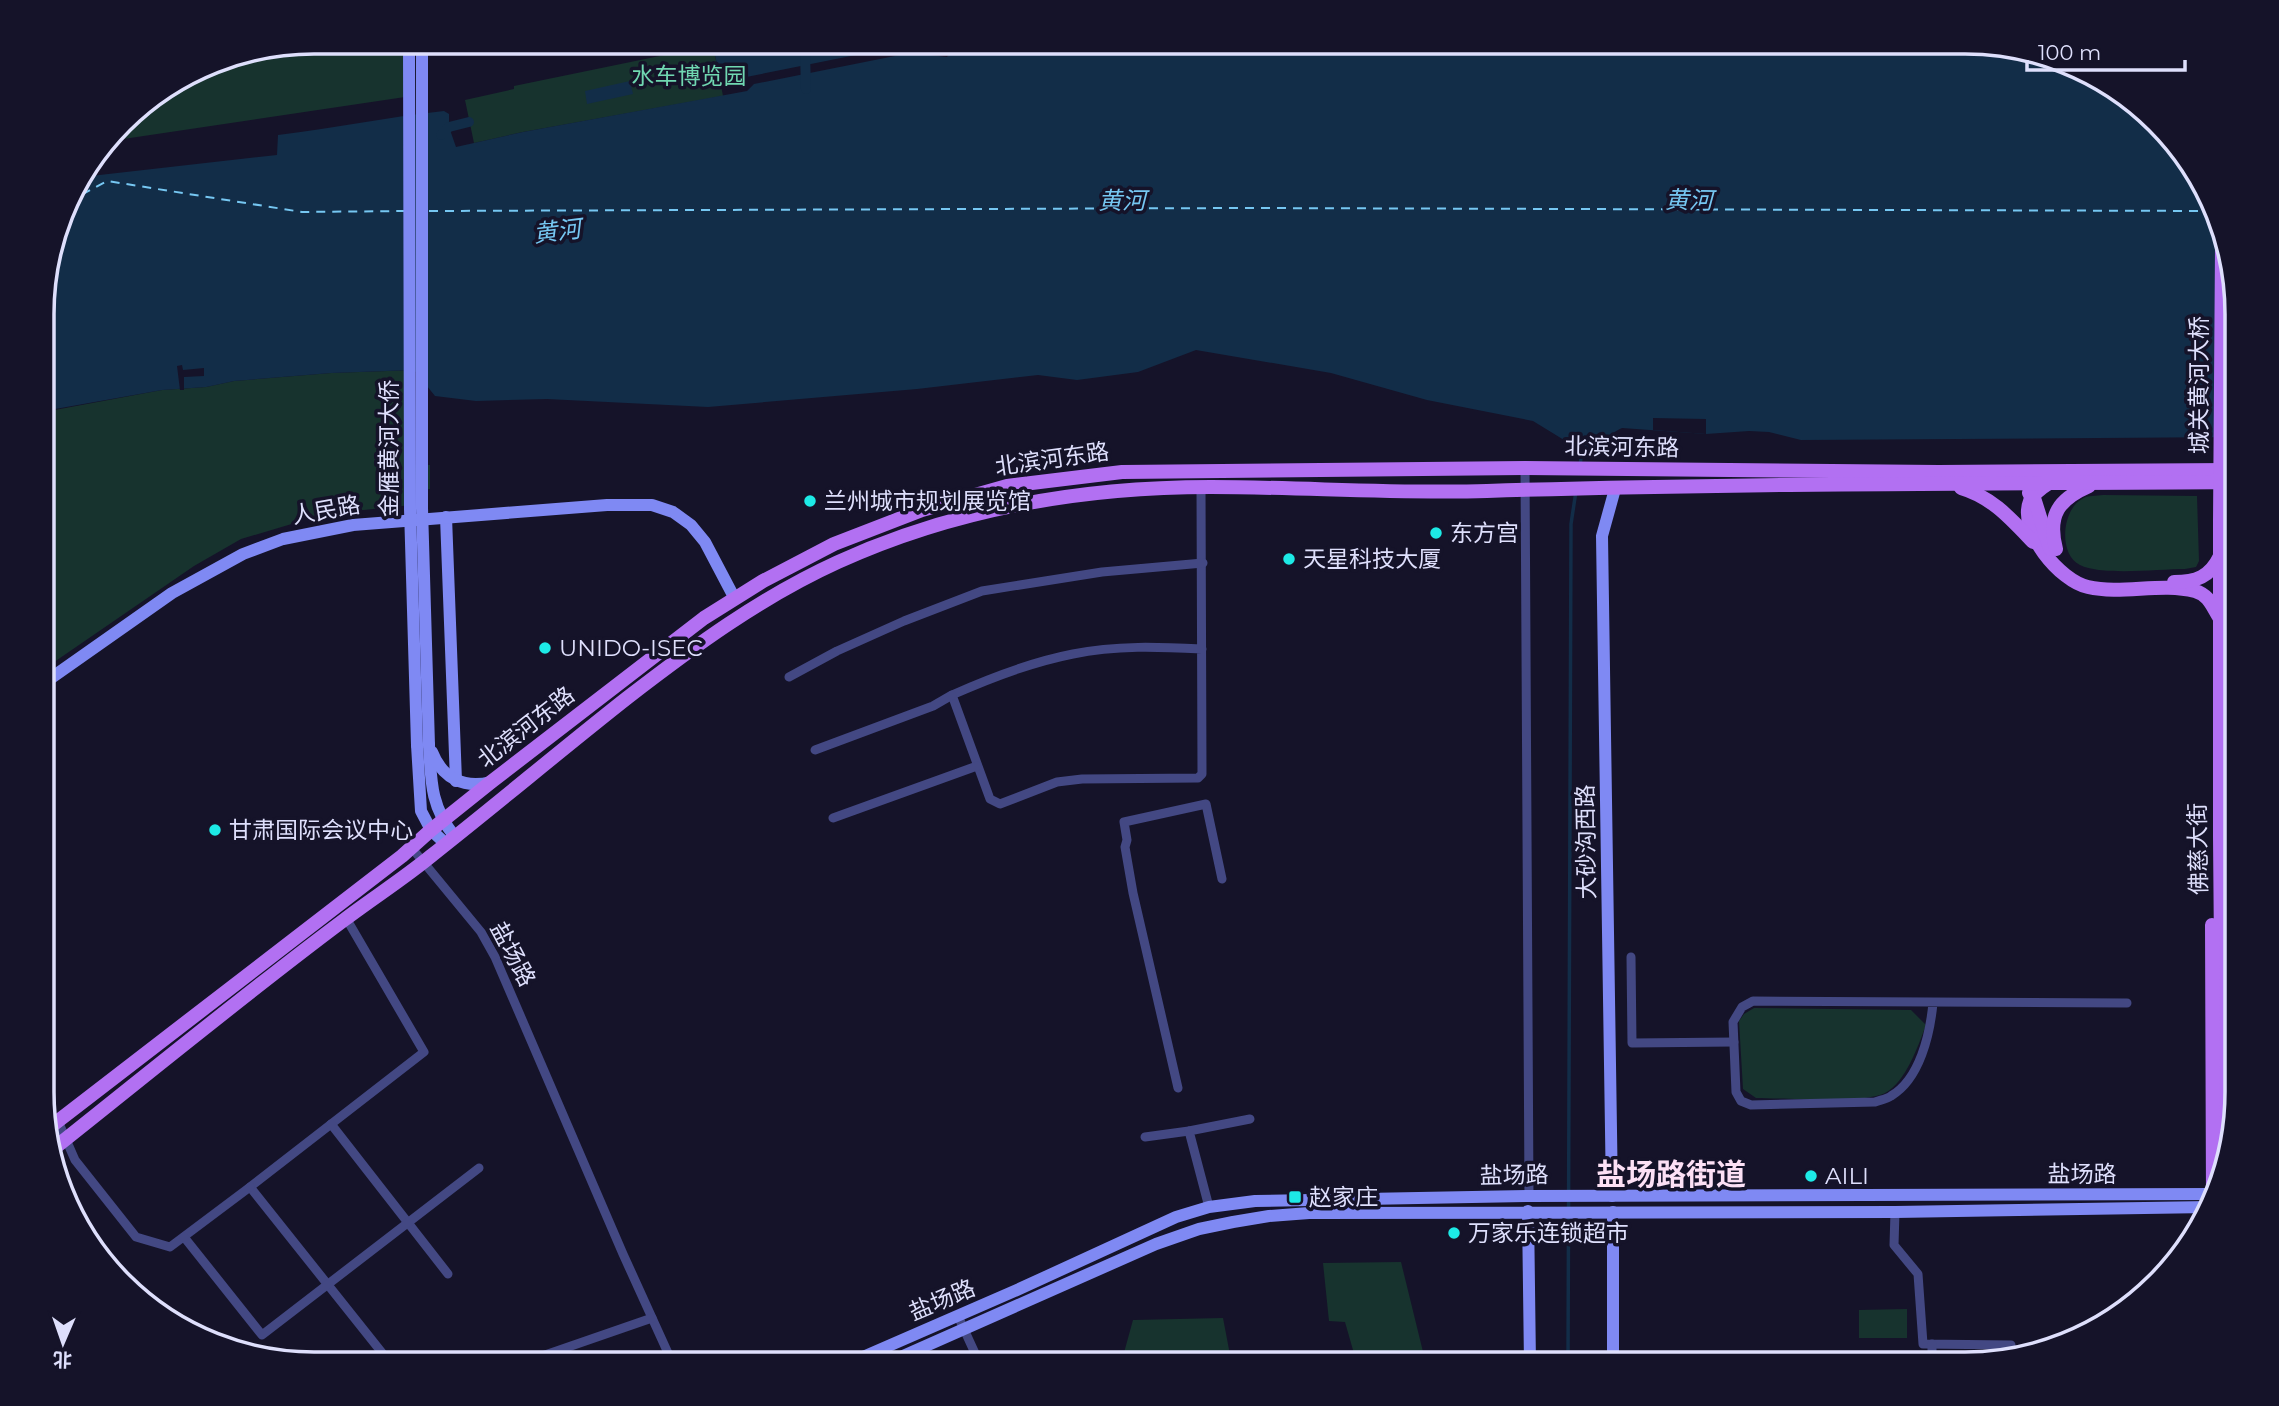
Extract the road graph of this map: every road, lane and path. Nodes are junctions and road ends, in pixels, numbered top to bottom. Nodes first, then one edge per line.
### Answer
1 (409, 54) edge
2 (422, 54) edge
3 (2222, 277) edge
4 (2225, 454) edge
5 (1532, 468) junction
6 (2079, 471) junction
7 (1985, 472) junction
8 (2225, 476) edge
9 (2225, 476) edge
10 (2095, 483) junction
11 (1942, 484) junction
12 (2019, 484) junction
13 (2047, 484) junction
14 (1201, 487) junction
15 (1532, 489) junction
16 (1615, 489) junction
17 (2033, 497) junction
18 (446, 517) junction
19 (2043, 553) junction
20 (2060, 560) junction
21 (2225, 560) edge
22 (1203, 564) junction
23 (735, 598) junction
24 (2225, 614) edge
25 (1202, 649) junction
26 (54, 676) edge
27 (789, 677) dead end
28 (951, 695) junction
29 (2225, 736) edge
30 (423, 745) junction
31 (815, 750) dead end
32 (977, 766) junction
33 (456, 780) junction
34 (491, 782) junction
35 (833, 818) dead end
36 (436, 825) junction
37 (451, 841) junction
38 (411, 847) junction
39 (423, 863) junction
40 (1222, 879) dead end
41 (346, 918) junction
42 (1631, 957) dead end
43 (1933, 1003) junction
44 (2127, 1003) dead end
45 (2225, 1006) edge
46 (1734, 1042) junction
47 (1178, 1088) dead end
48 (2224, 1114) edge
49 (1250, 1119) dead end
50 (58, 1121) joint
51 (331, 1124) junction
52 (1189, 1132) junction
53 (1144, 1137) dead end
54 (66, 1138) junction
55 (59, 1144) edge
56 (479, 1168) dead end
57 (2212, 1173) edge
58 (250, 1187) junction
59 (1528, 1196) junction
60 (1612, 1196) junction
61 (2202, 1199) edge
62 (2202, 1199) edge
63 (1209, 1207) junction
64 (1528, 1211) junction
65 (1612, 1212) junction
66 (1895, 1212) junction
67 (408, 1223) junction
68 (184, 1237) junction
69 (448, 1274) dead end
70 (328, 1285) junction
71 (958, 1316) junction
72 (652, 1318) junction
73 (964, 1328) junction
74 (1932, 1344) junction
75 (2011, 1345) dead end
76 (381, 1352) edge
77 (554, 1352) edge
78 (668, 1352) edge
79 (875, 1352) edge
80 (911, 1352) edge
81 (975, 1352) edge
82 (1530, 1352) edge
83 (1613, 1352) edge
84 (1932, 1352) edge

1 - 30 main road, 金雁黄河大侨, bridge
2 - 30 main road, 金雁黄河大侨, bridge
3 - 4 main road, 城关黄河大桥, bridge
5 - 7 main road, 北滨河东路
5 - 15 street
5 - 23 main road, 北滨河东路
6 - 7 main road, 北滨河东路
6 - 8 main road, 北滨河东路
6 - 13 main road
7 - 12 main road
9 - 10 main road, 北滨河东路
10 - 13 main road, 北滨河东路
10 - 20 main road
11 - 12 main road, 北滨河东路
11 - 16 main road, 北滨河东路
11 - 19 main road
12 - 13 main road, 北滨河东路
12 - 17 main road
13 - 17 main road
14 - 15 main road, 北滨河东路
14 - 22 street
14 - 37 main road, 北滨河东路
15 - 16 main road, 北滨河东路
15 - 59 street
16 - 60 main road, 大砂沟西路
17 - 19 main road
17 - 20 main road
18 - 23 main road, 人民路
18 - 26 main road, 人民路
18 - 33 main road
19 - 24 main road
20 - 21 main road
22 - 25 street
22 - 27 street
23 - 34 main road, 北滨河东路
25 - 28 street
25 - 32 street
28 - 31 street
28 - 32 street
29 - 57 main road
30 - 33 main road
30 - 36 main road
32 - 35 street
33 - 34 main road
34 - 36 main road, 北滨河东路
36 - 37 main road
36 - 38 main road, 北滨河东路
37 - 39 main road, 北滨河东路
38 - 39 street, 盐场路
38 - 50 main road, 北滨河东路
39 - 41 main road, 北滨河东路
39 - 72 street, 盐场路
40 - 47 street
41 - 51 street
41 - 54 main road, 北滨河东路
42 - 46 street
43 - 44 street
43 - 46 street
43 - 46 street
45 - 48 main road, 佛慈大街
49 - 52 street
50 - 54 street
51 - 58 street
51 - 67 street
52 - 53 street
52 - 63 street
54 - 55 main road, 北滨河东路
54 - 68 street
56 - 67 street
58 - 68 street
58 - 70 street
59 - 60 main road, 盐场路
59 - 63 main road, 盐场路
60 - 61 main road, 盐场路
62 - 66 main road, 盐场路
63 - 71 main road, 盐场路
64 - 65 main road, 盐场路
64 - 73 main road, 盐场路
64 - 82 main road
65 - 66 main road, 盐场路
65 - 83 main road
66 - 74 street
67 - 69 street
67 - 70 street
68 - 70 street
70 - 76 street
71 - 73 street
71 - 79 main road, 盐场路
72 - 77 street
72 - 78 street, 盐场路
73 - 80 main road, 盐场路
73 - 81 street
74 - 75 street
74 - 84 street

